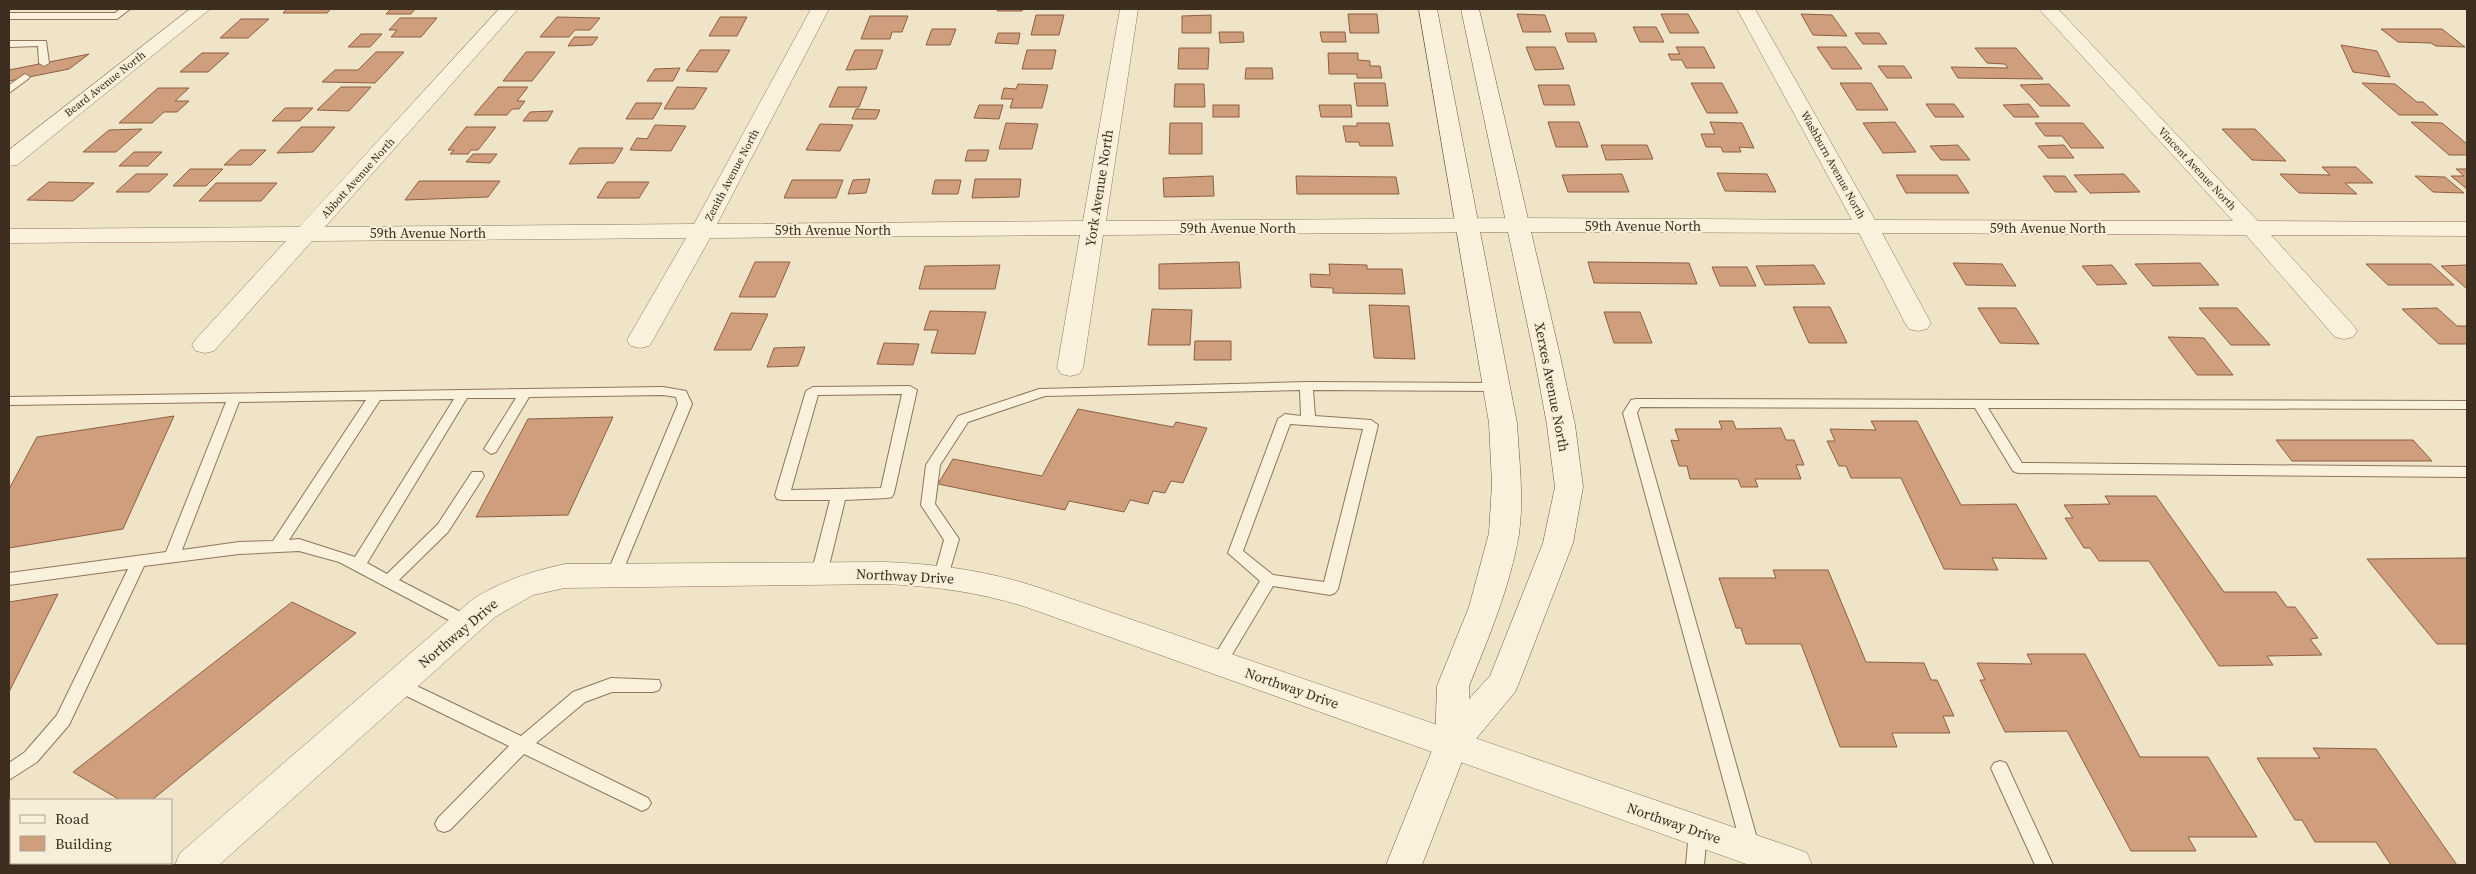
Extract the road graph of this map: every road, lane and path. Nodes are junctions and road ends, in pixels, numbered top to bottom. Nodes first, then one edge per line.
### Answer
1 (125, 9) edge
2 (201, 9) edge
3 (509, 9) edge
4 (820, 9) edge
5 (1129, 9) edge
6 (1428, 9) edge
7 (1470, 9) edge
8 (1746, 9) edge
9 (2048, 9) edge
10 (9, 16) edge
11 (9, 44) edge
12 (44, 63) dead end
13 (24, 77) dead end
14 (9, 90) edge
15 (9, 160) edge
16 (1519, 225) junction
17 (1468, 226) junction
18 (1868, 228) junction
19 (1093, 229) junction
20 (2253, 229) junction
21 (2467, 229) edge
22 (702, 231) junction
23 (308, 234) junction
24 (9, 236) edge
25 (1918, 323) dead end
26 (2344, 331) dead end
27 (640, 340) dead end
28 (205, 345) dead end
29 (1070, 368) dead end
30 (1306, 386) junction
31 (1496, 387) junction
32 (525, 393) junction
33 (463, 394) junction
34 (376, 395) junction
35 (234, 398) junction
36 (9, 401) edge
37 (1979, 404) junction
38 (2467, 405) edge
39 (1308, 420) junction
40 (491, 448) dead end
41 (2467, 472) edge
42 (477, 476) dead end
43 (839, 494) junction
44 (277, 546) junction
45 (172, 557) junction
46 (139, 561) junction
47 (358, 565) junction
48 (819, 574) junction
49 (614, 576) junction
50 (942, 576) junction
51 (9, 579) edge
52 (1269, 580) junction
53 (389, 581) junction
54 (468, 623) junction
55 (1218, 663) junction
56 (398, 684) junction
57 (653, 685) dead end
58 (1452, 743) junction
59 (522, 745) junction
60 (2000, 768) dead end
61 (9, 773) edge
62 (642, 803) dead end
63 (444, 824) dead end
64 (1698, 831) junction
65 (1752, 850) junction
66 (193, 865) edge
67 (1404, 865) edge
68 (1695, 865) edge
69 (1794, 865) edge
70 (2044, 865) edge

1 - 10 lane
2 - 15 street, Beard Avenue North
3 - 23 street, Abbott Avenue North
4 - 22 street, Zenith Avenue North
5 - 19 street, York Avenue North
6 - 17 street, Xerxes Avenue North
7 - 16 street, Xerxes Avenue North
8 - 18 street, Washburn Avenue North
9 - 20 street, Vincent Avenue North
11 - 12 lane
13 - 14 lane
16 - 17 street, 59th Avenue North
16 - 18 street, 59th Avenue North
16 - 58 street, Xerxes Avenue North
17 - 19 street, 59th Avenue North
17 - 31 street, Xerxes Avenue North
18 - 20 street, 59th Avenue North
18 - 25 street, Washburn Avenue North
19 - 22 street, 59th Avenue North
19 - 29 street, York Avenue North
20 - 21 street, 59th Avenue North
20 - 26 street, Vincent Avenue North
22 - 23 street, 59th Avenue North
22 - 27 street, Zenith Avenue North
23 - 24 street, 59th Avenue North
23 - 28 street, Abbott Avenue North
30 - 31 lane
30 - 39 lane
30 - 50 lane
31 - 58 street, Xerxes Avenue North
32 - 33 lane
32 - 40 lane
32 - 49 lane
33 - 34 lane
33 - 47 lane
34 - 35 lane
34 - 44 lane
35 - 36 lane
35 - 45 lane
37 - 38 lane
37 - 41 lane
37 - 65 lane
39 - 52 lane
39 - 52 lane
42 - 53 lane
43 - 43 lane
43 - 48 lane
44 - 45 lane
44 - 47 lane
45 - 46 lane
46 - 51 lane
46 - 61 lane
47 - 53 lane
48 - 49 street, Northway Drive
48 - 50 street, Northway Drive
49 - 54 street, Northway Drive
50 - 55 street, Northway Drive
52 - 55 lane
53 - 54 lane
54 - 56 street, Northway Drive
55 - 58 street, Northway Drive
56 - 59 lane
56 - 66 street, Northway Drive
57 - 59 lane
58 - 64 street, Northway Drive
58 - 67 street, Xerxes Avenue North
59 - 62 lane
59 - 63 lane
60 - 70 lane
64 - 65 street, Northway Drive
64 - 68 lane
65 - 69 street, Northway Drive

